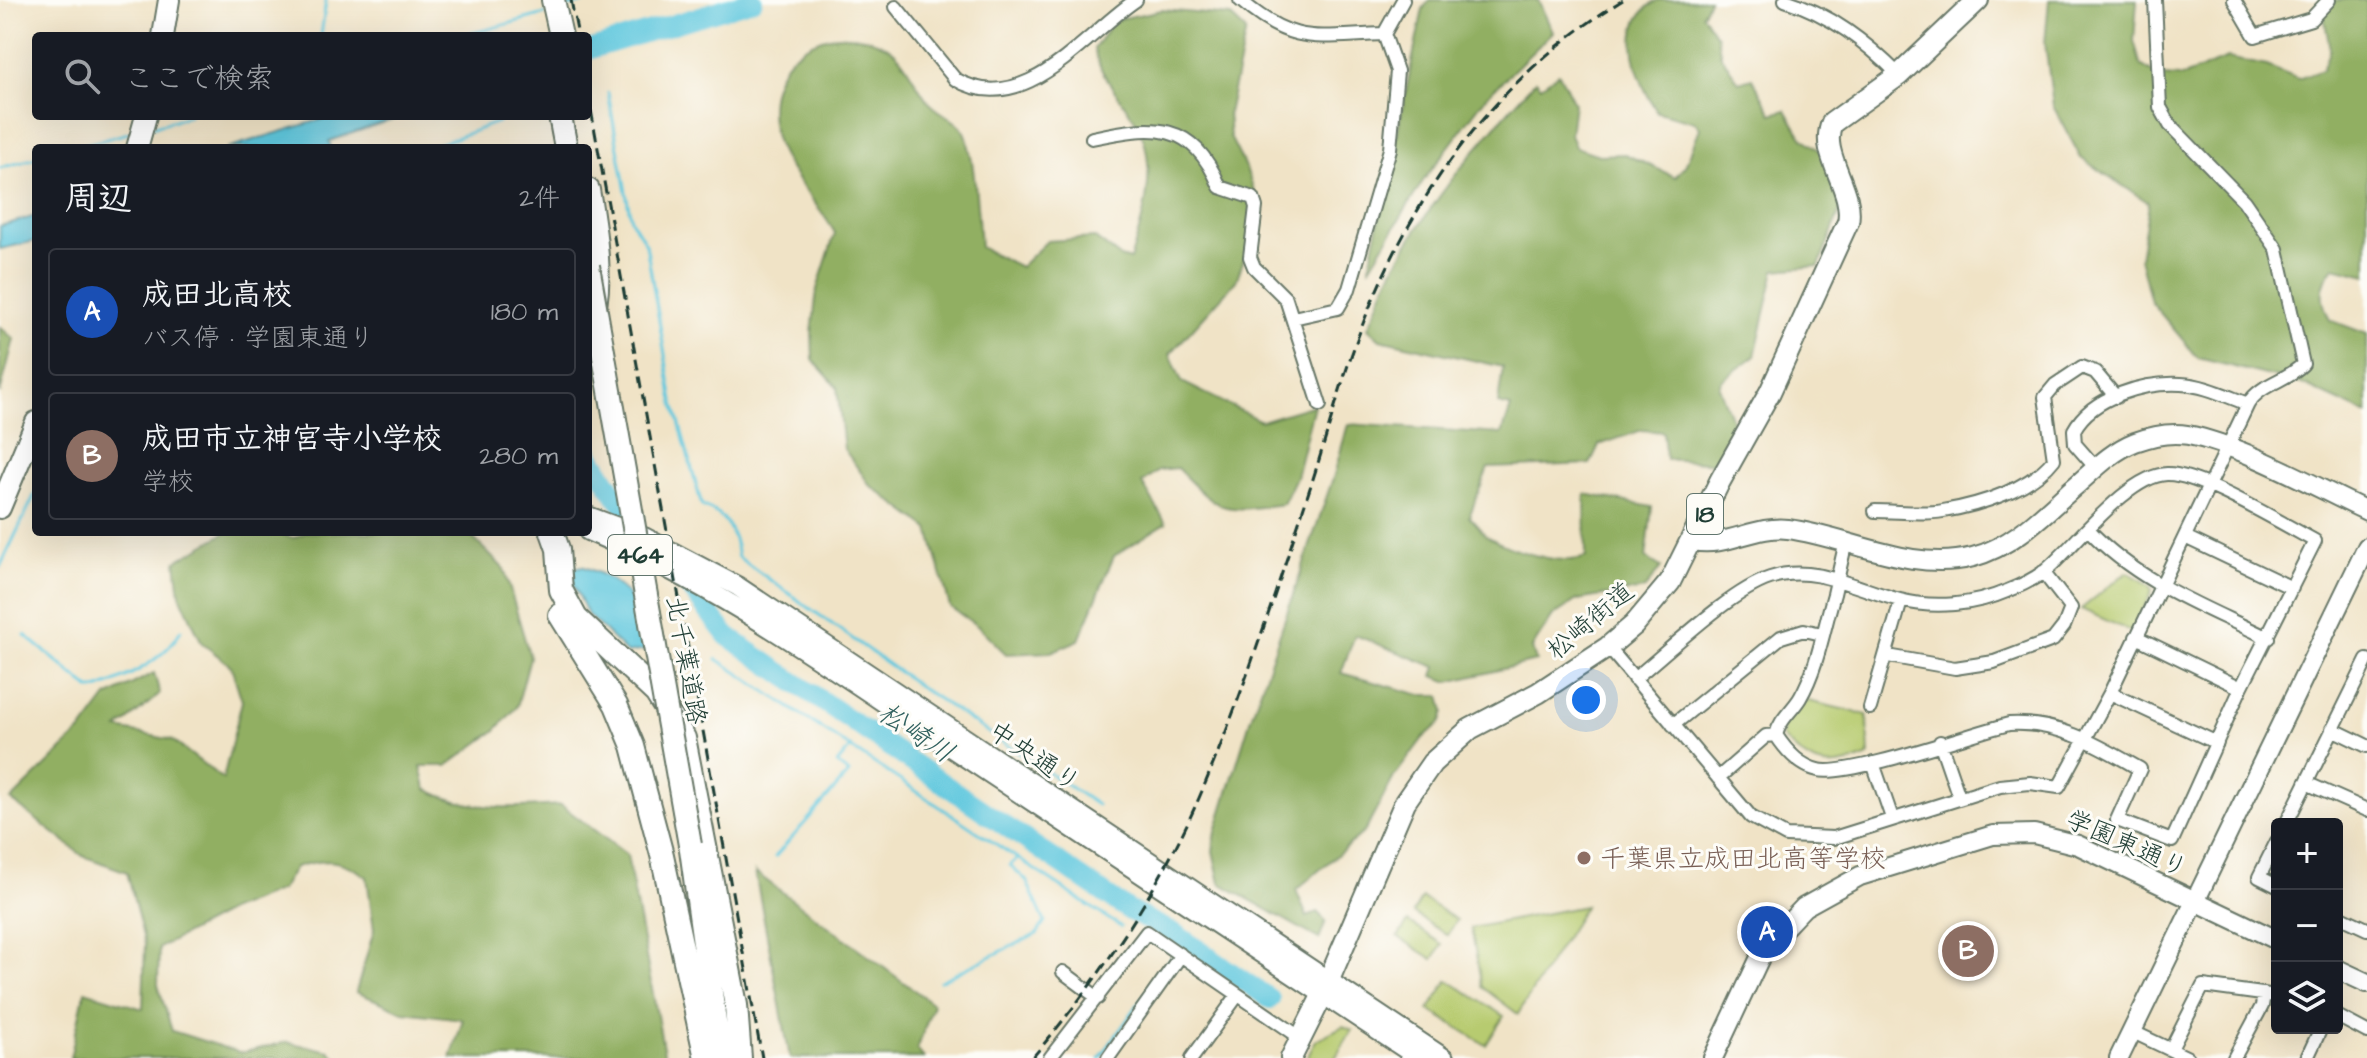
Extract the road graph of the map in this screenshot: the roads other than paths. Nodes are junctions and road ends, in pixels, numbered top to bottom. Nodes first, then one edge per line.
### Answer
1 (169, 0) edge
2 (539, 0) edge
3 (553, 0) edge
4 (1136, 0) edge
5 (1240, 0) edge
6 (1403, 0) edge
7 (1785, 0) edge
8 (1978, 0) edge
9 (2155, 0) edge
10 (2234, 0) edge
11 (2329, 0) edge
12 (896, 7) dead end
13 (164, 32) edge
14 (545, 32) edge
15 (560, 32) edge
16 (1384, 34) junction
17 (1899, 75) junction
18 (145, 120) edge
19 (561, 120) edge
20 (576, 120) edge
21 (1092, 138) dead end
22 (138, 144) edge
23 (565, 144) edge
24 (580, 144) edge
25 (592, 218) edge
26 (592, 287) edge
27 (1293, 318) junction
28 (592, 321) edge
29 (2116, 397) junction
30 (2248, 404) junction
31 (1320, 405) dead end
32 (32, 432) edge
33 (2229, 448) junction
34 (2096, 468) junction
35 (2210, 488) junction
36 (0, 508) edge
37 (1875, 511) dead end
38 (2367, 511) edge
39 (592, 523) edge
40 (2089, 530) junction
41 (544, 536) edge
42 (553, 536) edge
43 (2185, 537) junction
44 (1693, 541) junction
45 (1846, 541) junction
46 (2367, 547) edge
47 (2043, 572) junction
48 (1837, 581) junction
49 (2161, 586) junction
50 (2292, 588) junction
51 (1901, 601) junction
52 (1822, 634) junction
53 (2136, 637) junction
54 (2268, 638) junction
55 (1608, 647) junction
56 (1888, 656) junction
57 (2367, 660) edge
58 (1634, 679) junction
59 (2362, 681) edge
60 (2241, 688) junction
61 (2110, 693) junction
62 (1870, 708) dead end
63 (1673, 725) junction
64 (2332, 729) junction
65 (1776, 735) junction
66 (2085, 738) junction
67 (1940, 742) junction
68 (2217, 743) junction
69 (2367, 746) edge
70 (1873, 763) junction
71 (1718, 778) junction
72 (2306, 783) junction
73 (1959, 797) junction
74 (2367, 810) edge
75 (1892, 818) junction
76 (2289, 818) edge
77 (698, 846) junction
78 (2271, 853) edge
79 (695, 875) junction
80 (2271, 883) edge
81 (2195, 901) junction
82 (2343, 918) edge
83 (2367, 929) edge
84 (2271, 937) edge
85 (1181, 955) junction
86 (1063, 972) dead end
87 (2343, 972) edge
88 (2367, 983) edge
89 (1325, 987) junction
90 (2271, 995) edge
91 (1237, 996) junction
92 (1098, 998) junction
93 (2343, 1019) edge
94 (2131, 1031) junction
95 (2367, 1032) edge
96 (2318, 1034) edge
97 (1301, 1038) junction
98 (2171, 1049) junction
99 (706, 1058) edge
100 (720, 1058) edge
101 (732, 1058) edge
102 (740, 1058) edge
103 (1050, 1058) edge
104 (1108, 1058) edge
105 (1192, 1058) edge
106 (1291, 1058) edge
107 (1419, 1058) edge
108 (1444, 1058) edge
109 (1713, 1058) edge
110 (2119, 1058) edge
111 (2188, 1058) edge
112 (2234, 1058) edge
113 (2307, 1058) edge

1 - 13 main road
2 - 14 highway
3 - 15 highway
4 - 12 street
5 - 16 street
6 - 16 street
7 - 17 street
8 - 17 main road, 松崎街道 / 18
9 - 30 street
10 - 11 street
16 - 27 street
17 - 44 main road, 松崎街道 / 18
18 - 22 main road
19 - 23 highway
20 - 24 highway
21 - 27 street
25 - 28 highway, bridge
26 - 77 highway, 北千葉道路 / 464, bridge
27 - 31 street
29 - 30 street
29 - 34 street
29 - 37 street
30 - 33 street
32 - 36 main road
33 - 34 street
33 - 35 street
33 - 38 street
34 - 45 street
35 - 40 street
35 - 43 street
35 - 50 street
39 - 89 street, 中央通り
40 - 47 street
40 - 49 street
41 - 99 highway
42 - 77 highway, bridge
43 - 49 street
43 - 50 street
44 - 45 street
44 - 55 main road, 松崎街道 / 18
45 - 48 street
46 - 81 street
47 - 51 street
47 - 56 street
48 - 51 street
48 - 52 street
48 - 58 street
49 - 53 street
49 - 54 street
50 - 54 street
51 - 56 street
52 - 63 street
52 - 65 street
53 - 60 street
53 - 61 street
54 - 60 street
55 - 58 street
55 - 89 main road, 松崎街道 / 18
56 - 62 street
57 - 59 street
58 - 63 street
59 - 64 street
60 - 68 street
61 - 66 street
61 - 68 street
63 - 71 street
64 - 69 street
64 - 72 street
65 - 70 street
65 - 71 street
66 - 67 street
66 - 68 street
66 - 73 street
67 - 70 street
67 - 73 street
70 - 75 street
71 - 75 street
72 - 74 street
72 - 76 street
73 - 75 street
77 - 79 highway, 北千葉道路 / 464
77 - 102 highway
78 - 80 street
79 - 100 highway, 北千葉道路 / 464
79 - 101 highway, 北千葉道路 / 464
81 - 84 street, 学園東通り
81 - 94 street
81 - 109 street, 学園東通り
82 - 83 street
85 - 91 street
85 - 92 street
85 - 104 street
86 - 92 street
87 - 88 street
89 - 97 main road, 松崎街道 / 18
89 - 107 street, 中央通り
89 - 108 street, 中央通り
90 - 98 street
90 - 112 street
91 - 97 street
91 - 105 street
92 - 103 street
93 - 95 street
94 - 98 street
94 - 110 street
96 - 113 street
97 - 106 main road, 松崎街道 / 18
98 - 111 street

